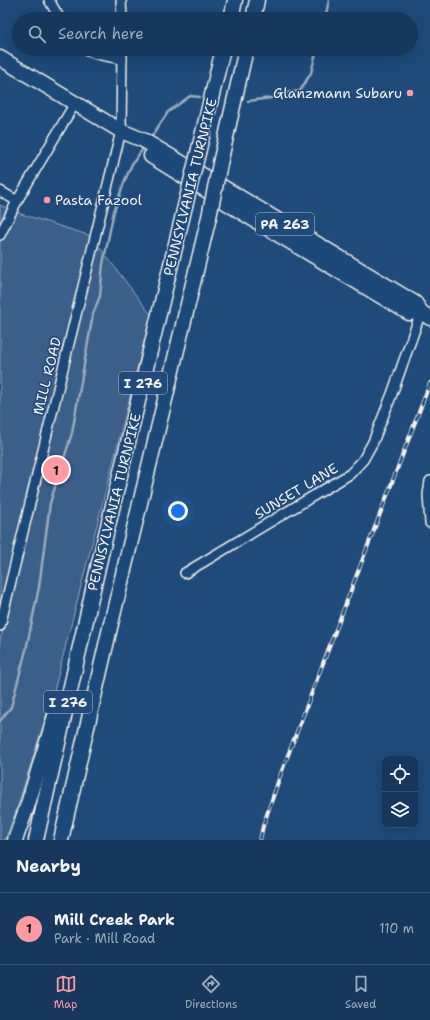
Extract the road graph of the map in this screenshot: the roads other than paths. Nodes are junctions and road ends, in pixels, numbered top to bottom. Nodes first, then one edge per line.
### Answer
1 (49, 0) edge
2 (122, 0) edge
3 (235, 0) edge
4 (257, 0) edge
5 (56, 12) edge
6 (122, 12) edge
7 (232, 12) edge
8 (254, 12) edge
9 (106, 56) edge
10 (221, 56) edge
11 (244, 56) edge
12 (0, 58) edge
13 (122, 59) joint
14 (75, 103) junction
15 (121, 131) junction
16 (0, 191) edge
17 (17, 201) junction
18 (0, 235) edge
19 (425, 315) edge
20 (430, 481) edge
21 (430, 523) edge
22 (99, 563) junction
23 (185, 573) dead end
24 (0, 626) edge
25 (15, 840) edge
26 (36, 840) edge
27 (61, 840) edge

1 - 5 street
2 - 6 street
3 - 7 highway
4 - 8 highway
9 - 13 street
10 - 22 highway, PENNSYLVANIA TURNPIKE / I 276, bridge
11 - 27 highway, PENNSYLVANIA TURNPIKE / I 276, bridge
12 - 14 highway, PA 263
13 - 15 street, MILL ROAD
14 - 15 highway, PA 263
14 - 17 street
15 - 19 highway, PA 263
15 - 24 street, MILL ROAD
16 - 17 street
17 - 18 street
19 - 23 street, SUNSET LANE
20 - 21 street
22 - 25 highway
22 - 26 highway, PENNSYLVANIA TURNPIKE / I 276

